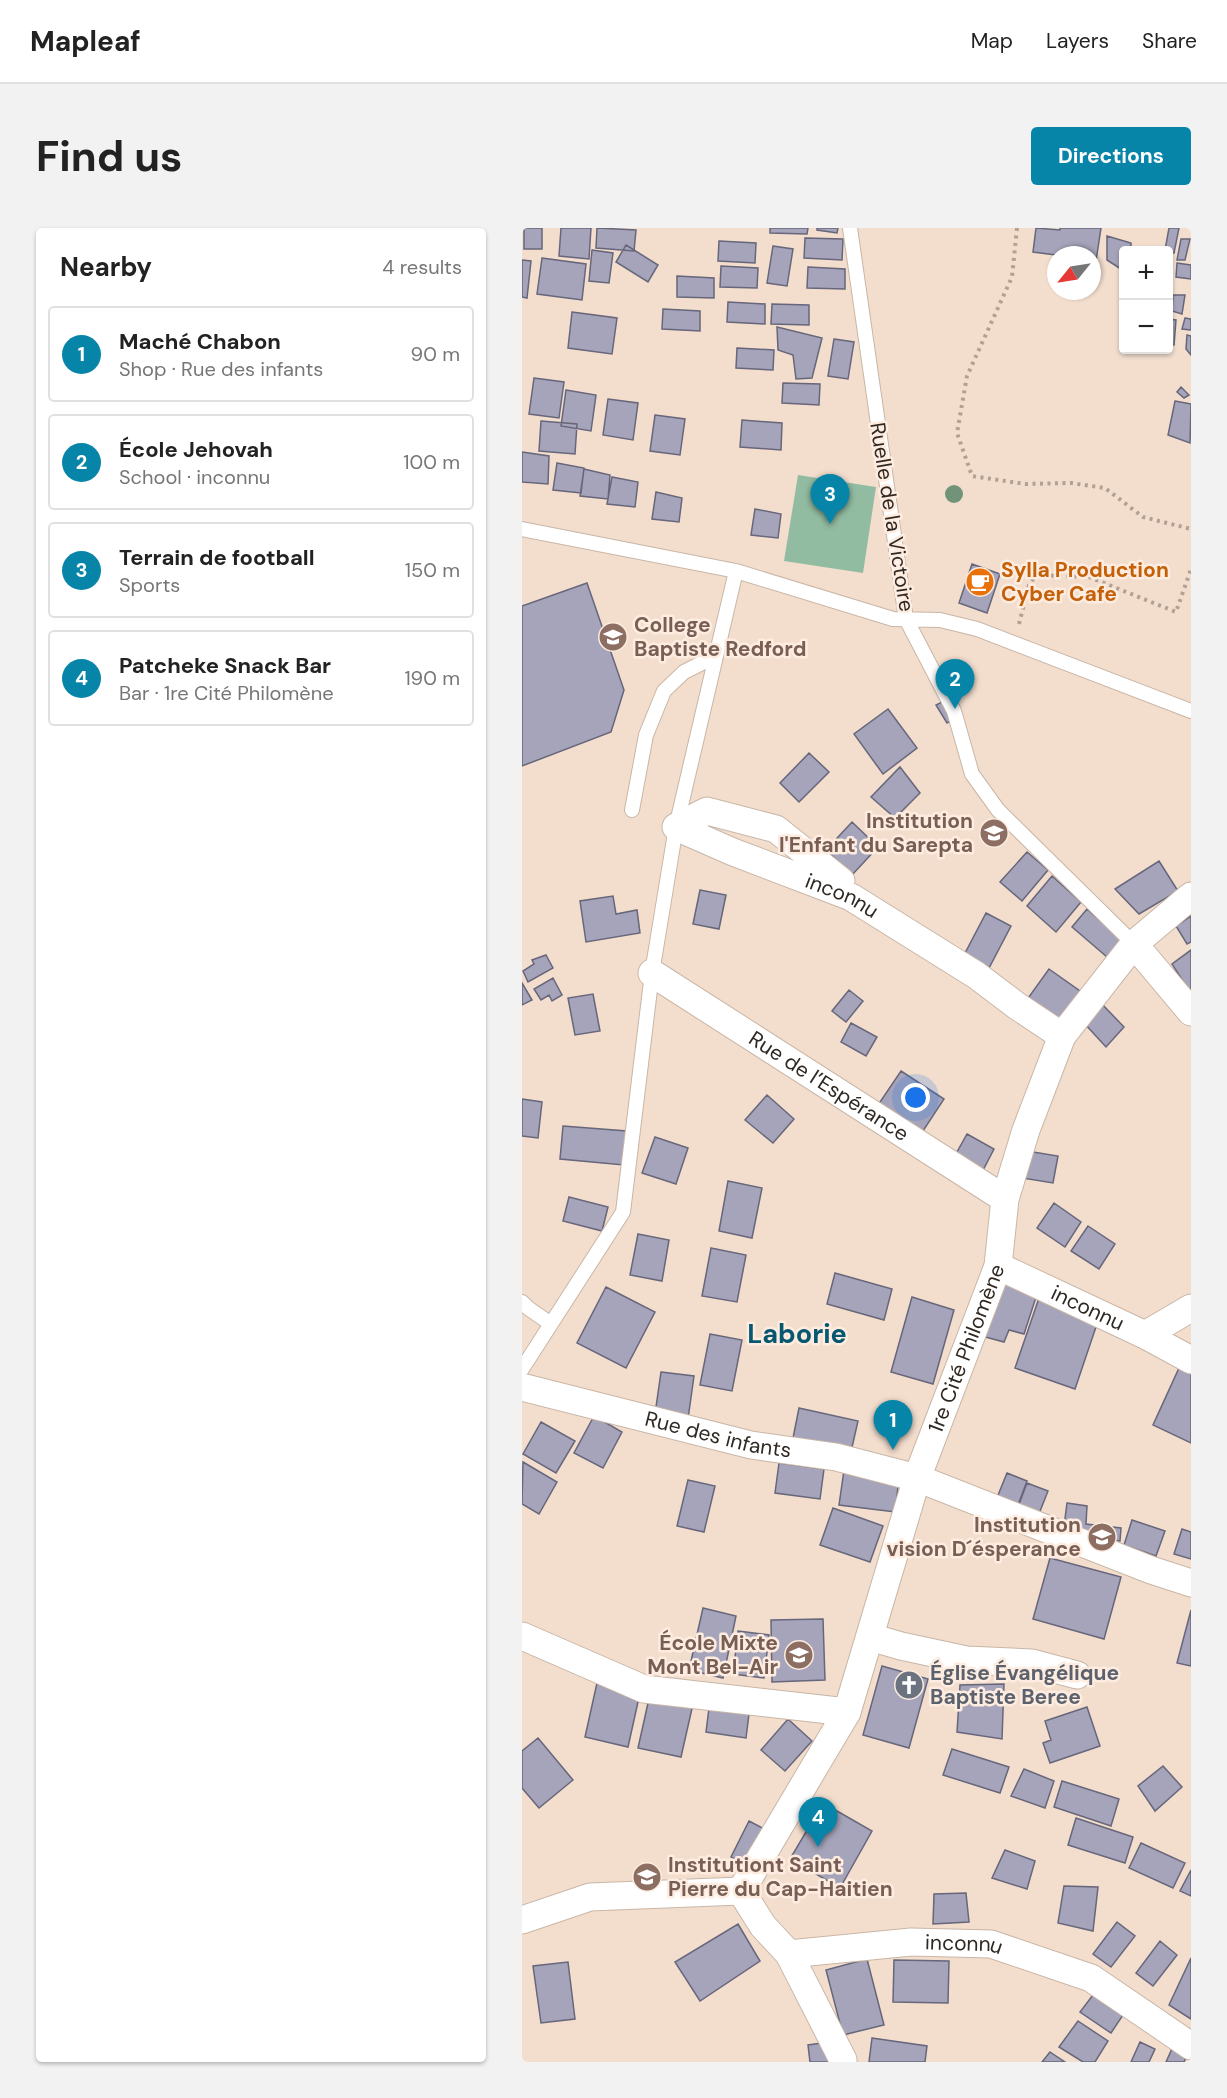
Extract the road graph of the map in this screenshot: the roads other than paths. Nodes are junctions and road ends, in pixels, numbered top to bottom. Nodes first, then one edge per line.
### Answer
1 (850, 228) edge
2 (522, 529) edge
3 (736, 571) junction
4 (906, 619) junction
5 (716, 656) junction
6 (1191, 711) edge
7 (632, 810) dead end
8 (676, 827) junction
9 (841, 880) dead end
10 (1191, 896) edge
11 (1134, 944) junction
12 (652, 973) junction
13 (1191, 1012) edge
14 (1062, 1036) junction
15 (1005, 1199) junction
16 (998, 1266) junction
17 (522, 1302) edge
18 (1191, 1308) edge
19 (551, 1324) junction
20 (1145, 1335) junction
21 (1191, 1360) edge
22 (522, 1369) edge
23 (522, 1388) edge
24 (917, 1478) junction
25 (1191, 1583) edge
26 (522, 1636) edge
27 (870, 1636) junction
28 (1077, 1675) dead end
29 (847, 1712) junction
30 (741, 1891) junction
31 (522, 1920) edge
32 (789, 1954) junction
33 (1191, 2046) edge
34 (843, 2060) dead end

1 - 4 lane, Ruelle de la Victoire
2 - 3 lane
3 - 4 lane
3 - 5 lane
4 - 6 lane
4 - 11 lane, Ruelle de la Victoire
5 - 7 lane
5 - 8 lane
8 - 9 street, inconnu
8 - 12 lane
8 - 14 street, inconnu
10 - 11 street, 1re Cité Philomène
11 - 13 street
11 - 14 street, 1re Cité Philomène
12 - 15 street, Rue de l’Espérance
12 - 19 lane
14 - 15 street, 1re Cité Philomène
15 - 16 street, 1re Cité Philomène
16 - 20 street, inconnu
16 - 24 street, 1re Cité Philomène
17 - 19 lane
18 - 20 street
19 - 22 lane
20 - 21 street, inconnu
23 - 24 street, Rue des infants
24 - 25 street, Rue des infants
24 - 27 street, 1re Cité Philomène
26 - 29 street
27 - 28 street
27 - 29 street, 1re Cité Philomène
29 - 30 street, 1re Cité Philomène
30 - 31 street
30 - 32 street
32 - 33 street, inconnu
32 - 34 street

